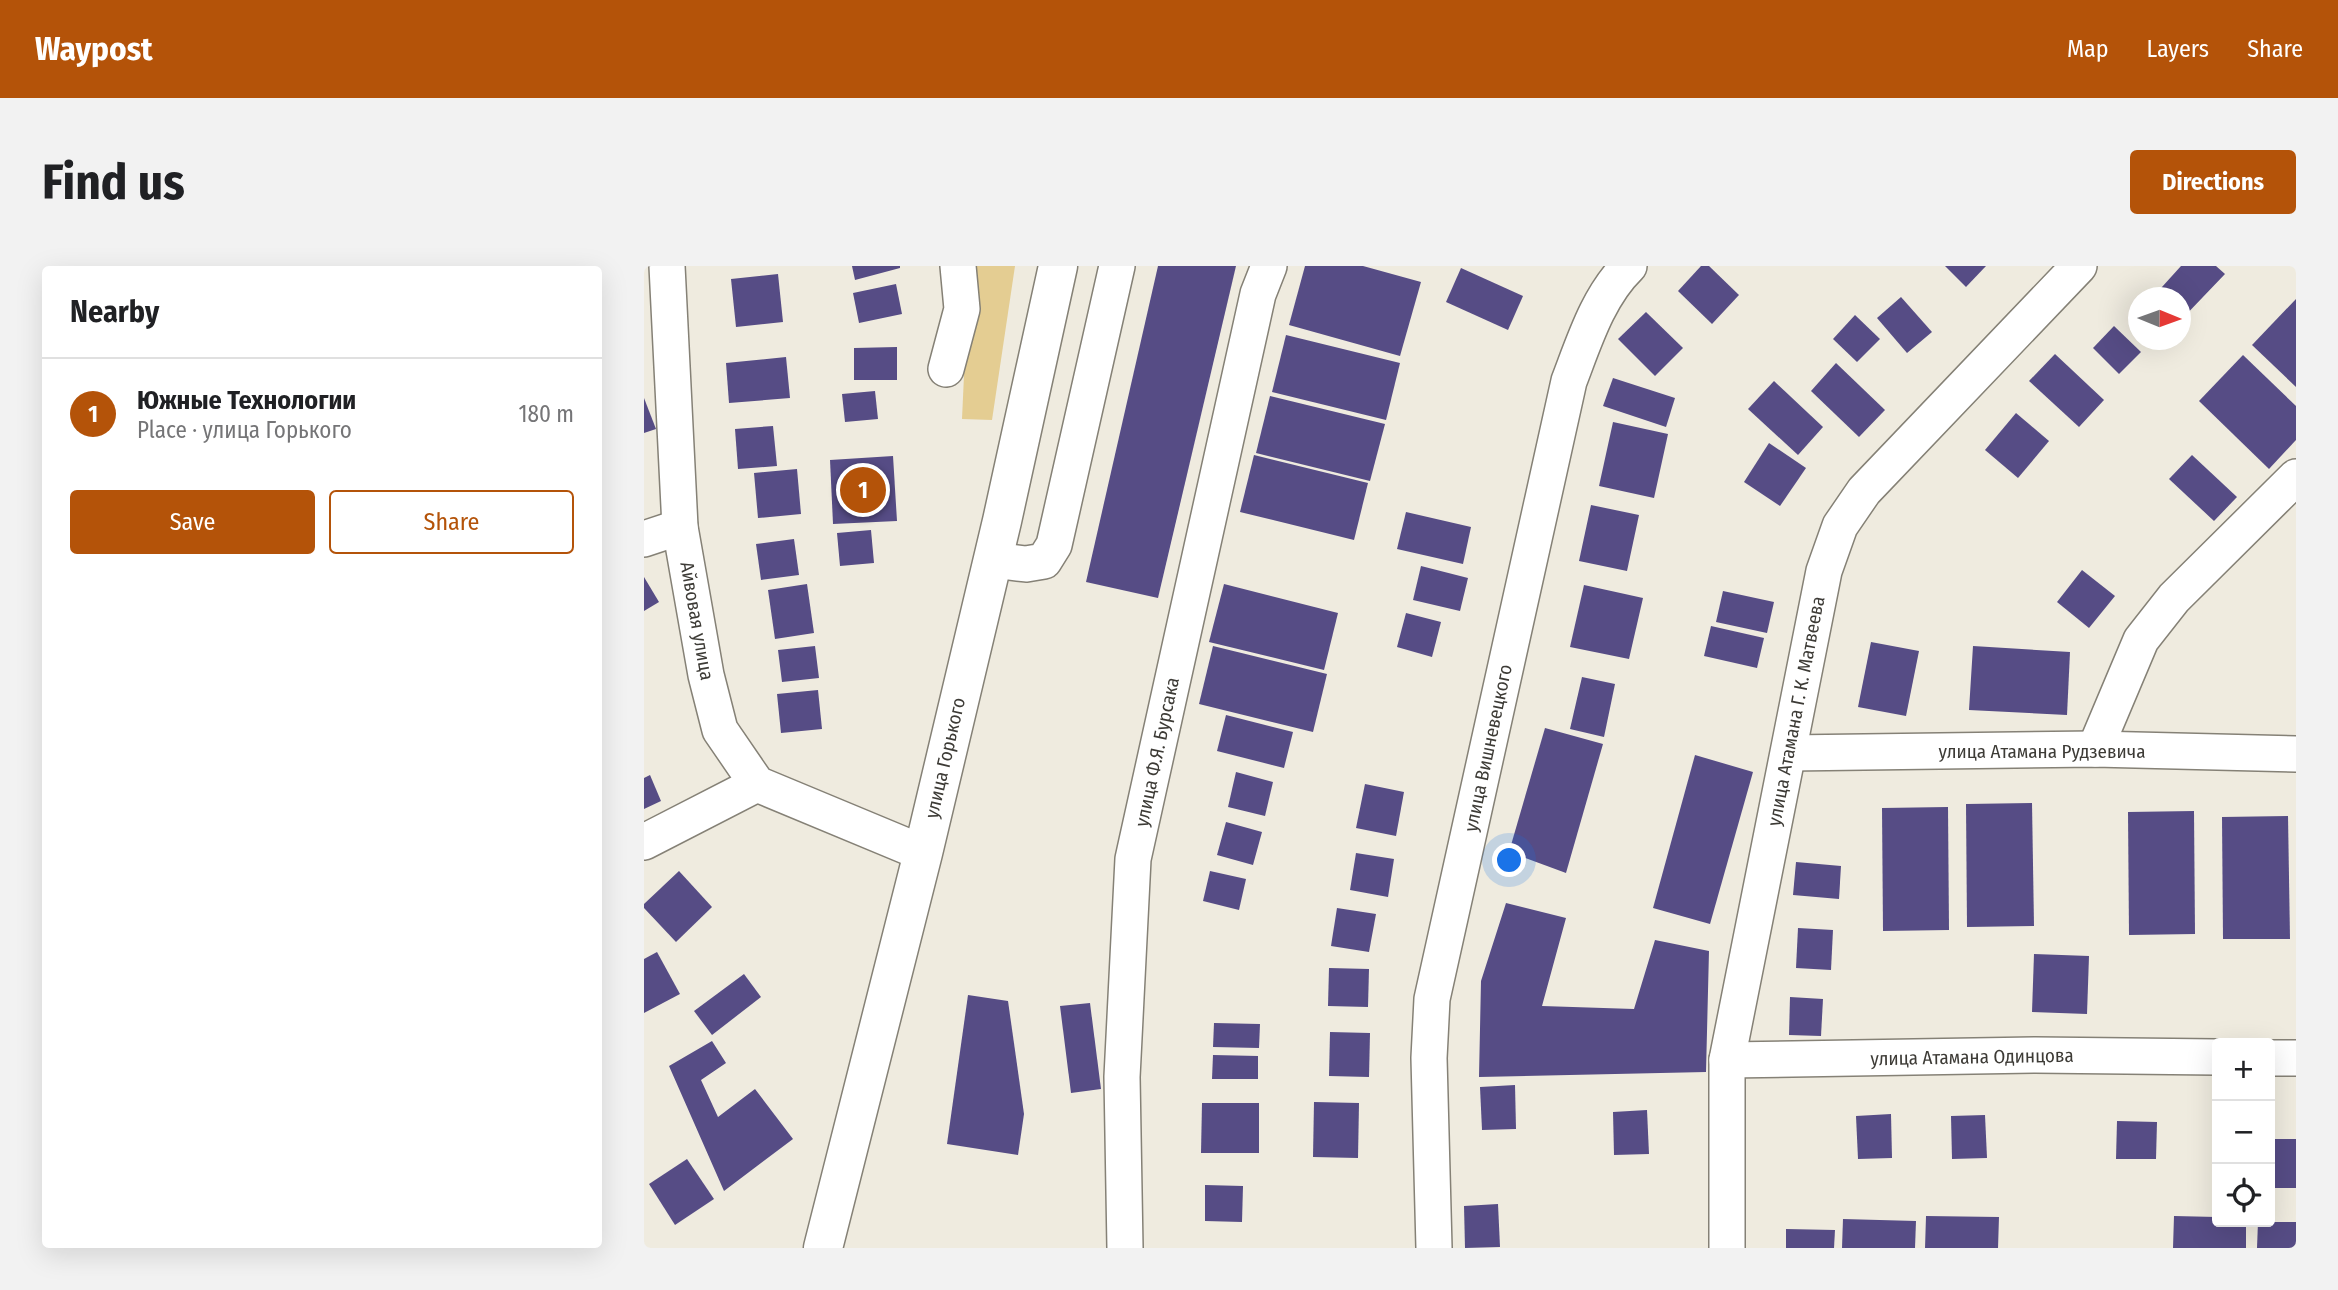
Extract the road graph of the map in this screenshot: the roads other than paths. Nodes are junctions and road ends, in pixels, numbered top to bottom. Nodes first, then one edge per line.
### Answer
1 (667, 266) edge
2 (958, 266) edge
3 (1058, 266) edge
4 (1117, 266) edge
5 (1269, 266) edge
6 (1629, 266) edge
7 (2079, 266) edge
8 (946, 369) dead end
9 (2296, 477) edge
10 (680, 527) junction
11 (644, 539) edge
12 (993, 560) junction
13 (2095, 749) junction
14 (1789, 753) junction
15 (2296, 754) edge
16 (757, 784) junction
17 (644, 842) edge
18 (923, 853) junction
19 (2212, 1057) edge
20 (2275, 1058) edge
21 (2296, 1058) edge
22 (1727, 1060) junction
23 (823, 1248) edge
24 (1125, 1248) edge
25 (1434, 1248) edge
26 (1727, 1248) edge

1 - 10 street, Айвовая улица
2 - 8 street
3 - 12 main road, улица Горького
4 - 12 street
5 - 24 street, улица Ф.Я. Бурсака
6 - 25 street, улица Вишневецкого
7 - 14 street, улица Атамана Г. К. Матвеева
9 - 13 street
10 - 11 street
10 - 16 street, Айвовая улица
12 - 18 main road, улица Горького
13 - 14 street, улица Атамана Рудзевича
13 - 15 street, улица Атамана Рудзевича
14 - 22 street, улица Атамана Г. К. Матвеева
16 - 17 street
16 - 18 street
18 - 23 main road, улица Горького
19 - 22 street, улица Атамана Одинцова
20 - 21 street
22 - 26 street, улица Атамана Г. К. Матвеева

